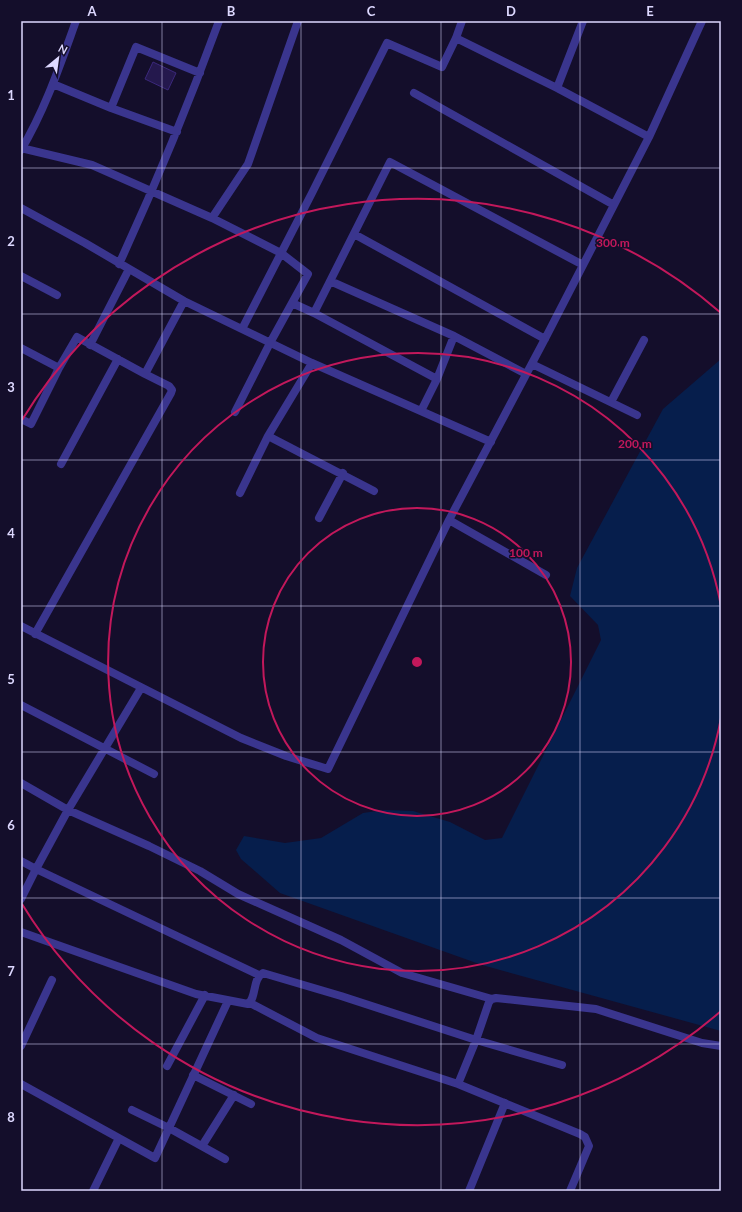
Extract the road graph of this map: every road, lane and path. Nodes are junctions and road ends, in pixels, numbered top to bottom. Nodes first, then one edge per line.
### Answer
1 (76, 21) edge
2 (219, 21) edge
3 (298, 21) edge
4 (462, 21) edge
5 (583, 21) edge
6 (702, 21) edge
7 (456, 38) junction
8 (200, 73) junction
9 (53, 84) junction
10 (557, 88) junction
11 (414, 93) dead end
12 (111, 108) junction
13 (177, 132) junction
14 (649, 137) junction
15 (21, 149) edge
16 (153, 190) junction
17 (614, 205) junction
18 (21, 208) edge
19 (212, 218) junction
20 (354, 234) junction
21 (281, 253) junction
22 (119, 264) junction
23 (583, 264) junction
24 (129, 270) junction
25 (21, 276) edge
26 (330, 281) junction
27 (57, 295) dead end
28 (184, 301) junction
29 (292, 303) junction
30 (314, 313) junction
31 (242, 329) junction
32 (454, 336) junction
33 (545, 339) junction
34 (644, 340) dead end
35 (270, 343) junction
36 (90, 345) junction
37 (21, 348) edge
38 (118, 359) junction
39 (312, 363) junction
40 (532, 364) junction
41 (59, 368) junction
42 (145, 374) junction
43 (526, 374) junction
44 (437, 379) junction
45 (611, 402) junction
46 (422, 411) junction
47 (235, 412) dead end
48 (637, 414) dead end
49 (21, 419) edge
50 (268, 436) junction
51 (491, 442) junction
52 (61, 464) dead end
53 (343, 474) junction
54 (374, 490) dead end
55 (240, 493) dead end
56 (319, 518) dead end
57 (449, 520) junction
58 (546, 575) dead end
59 (21, 626) edge
60 (35, 634) junction
61 (141, 688) junction
62 (21, 705) edge
63 (104, 749) junction
64 (154, 774) dead end
65 (21, 783) edge
66 (68, 810) junction
67 (21, 861) edge
68 (36, 869) junction
69 (22, 894) edge
70 (21, 932) edge
71 (259, 975) junction
72 (52, 980) dead end
73 (205, 995) junction
74 (492, 999) junction
75 (228, 1001) junction
76 (250, 1003) junction
77 (476, 1040) junction
78 (21, 1046) edge
79 (721, 1046) edge
80 (562, 1065) dead end
81 (167, 1066) dead end
82 (193, 1075) junction
83 (21, 1084) edge
84 (458, 1084) junction
85 (234, 1095) junction
86 (251, 1104) dead end
87 (505, 1104) junction
88 (132, 1110) dead end
89 (169, 1128) junction
90 (119, 1138) junction
91 (202, 1146) junction
92 (225, 1159) dead end
93 (93, 1191) edge
94 (469, 1191) edge
95 (570, 1191) edge

1 - 9 street
2 - 8 street
3 - 19 street
4 - 7 street
5 - 10 street
6 - 14 street
7 - 10 street
7 - 21 street
8 - 12 street
8 - 13 street
9 - 12 street
9 - 15 street
10 - 14 street
11 - 17 street
12 - 13 street
13 - 16 street
14 - 17 street
15 - 16 street
16 - 19 street
16 - 22 street
17 - 23 street
18 - 22 street
19 - 21 street
20 - 23 street
20 - 26 street
20 - 33 street
21 - 29 street
21 - 31 street
22 - 24 street
23 - 33 street
24 - 28 street
24 - 36 street
25 - 27 street
26 - 30 street
26 - 32 street
28 - 31 street
28 - 42 street
29 - 30 street
29 - 35 street
30 - 44 street
31 - 35 street
32 - 43 street
32 - 44 street
33 - 40 street
34 - 45 street
35 - 39 street
35 - 47 street
36 - 38 street
36 - 41 street
37 - 41 street
38 - 42 street
38 - 52 street
39 - 46 street
39 - 50 street
40 - 43 street
40 - 45 street
41 - 49 street
42 - 60 street
43 - 51 street
44 - 46 street
45 - 48 street
46 - 51 street
50 - 53 street
50 - 55 street
51 - 57 street
53 - 54 street
53 - 56 street
57 - 58 street
57 - 61 street
59 - 60 street
60 - 61 street
61 - 63 street
62 - 63 street
63 - 64 street
63 - 66 street
65 - 66 street
66 - 68 street
66 - 74 street
67 - 68 street
68 - 69 street
68 - 71 street
70 - 73 street
71 - 76 street
71 - 77 street
72 - 78 street
73 - 75 street
73 - 81 street
74 - 77 street
74 - 79 street
75 - 76 street
75 - 82 street
76 - 84 street
77 - 80 street
77 - 84 street
82 - 85 street
82 - 89 street
83 - 90 street
84 - 87 street
85 - 86 street
85 - 91 street
87 - 94 street
87 - 95 street
88 - 89 street
89 - 90 street
89 - 91 street
90 - 93 street
91 - 92 street

